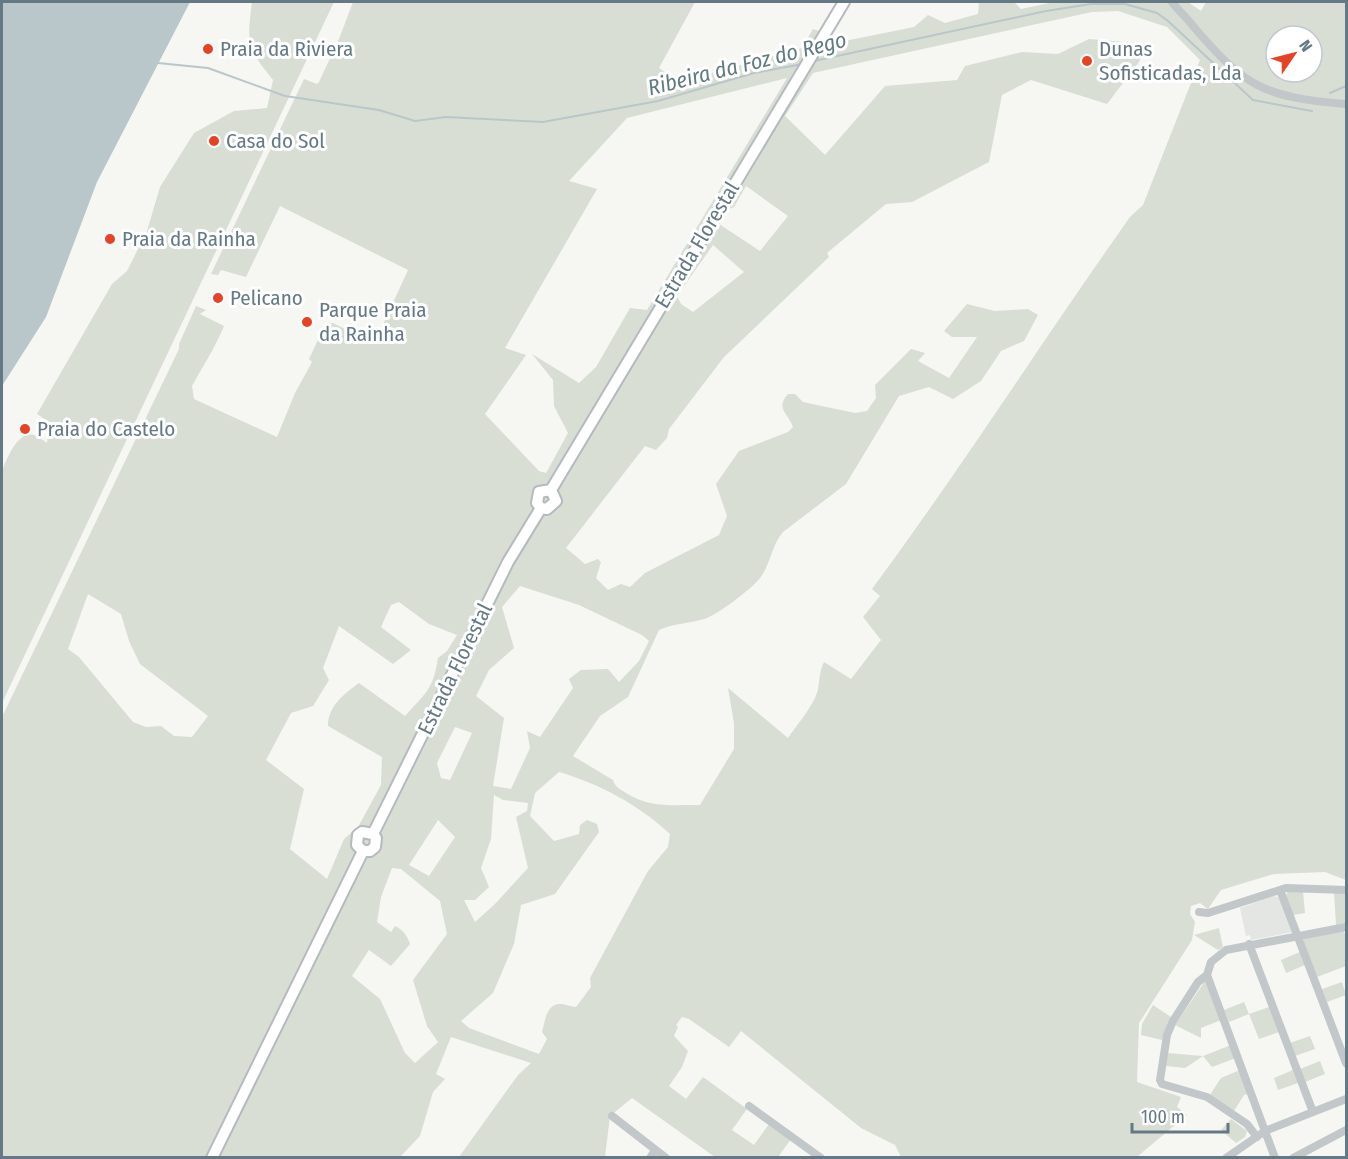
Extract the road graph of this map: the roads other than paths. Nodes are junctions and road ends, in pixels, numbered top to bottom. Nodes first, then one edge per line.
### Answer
1 (844, 2) edge
2 (1172, 2) edge
3 (1347, 104) edge
4 (1280, 890) junction
5 (1347, 890) edge
6 (1199, 912) dead end
7 (1347, 927) edge
8 (1298, 936) junction
9 (1249, 944) junction
10 (1207, 975) junction
11 (1347, 1063) edge
12 (1347, 1099) edge
13 (749, 1106) dead end
14 (1313, 1112) junction
15 (612, 1116) dead end
16 (1347, 1130) edge
17 (1265, 1131) junction
18 (1257, 1137) junction
19 (655, 1150) junction
20 (212, 1158) edge
21 (650, 1158) edge
22 (666, 1158) edge
23 (821, 1158) edge
24 (1226, 1158) edge
25 (1275, 1158) edge
26 (1293, 1158) edge

1 - 20 main road, Estrada Florestal
2 - 3 street
4 - 5 street
4 - 6 street
4 - 8 street
7 - 8 street
8 - 9 street
8 - 11 street
9 - 10 street
9 - 14 street
10 - 17 street
10 - 18 street
12 - 14 street
13 - 23 street
14 - 17 street
15 - 19 street
16 - 26 street
17 - 18 street
17 - 25 street
18 - 24 street
19 - 21 street
19 - 22 street

